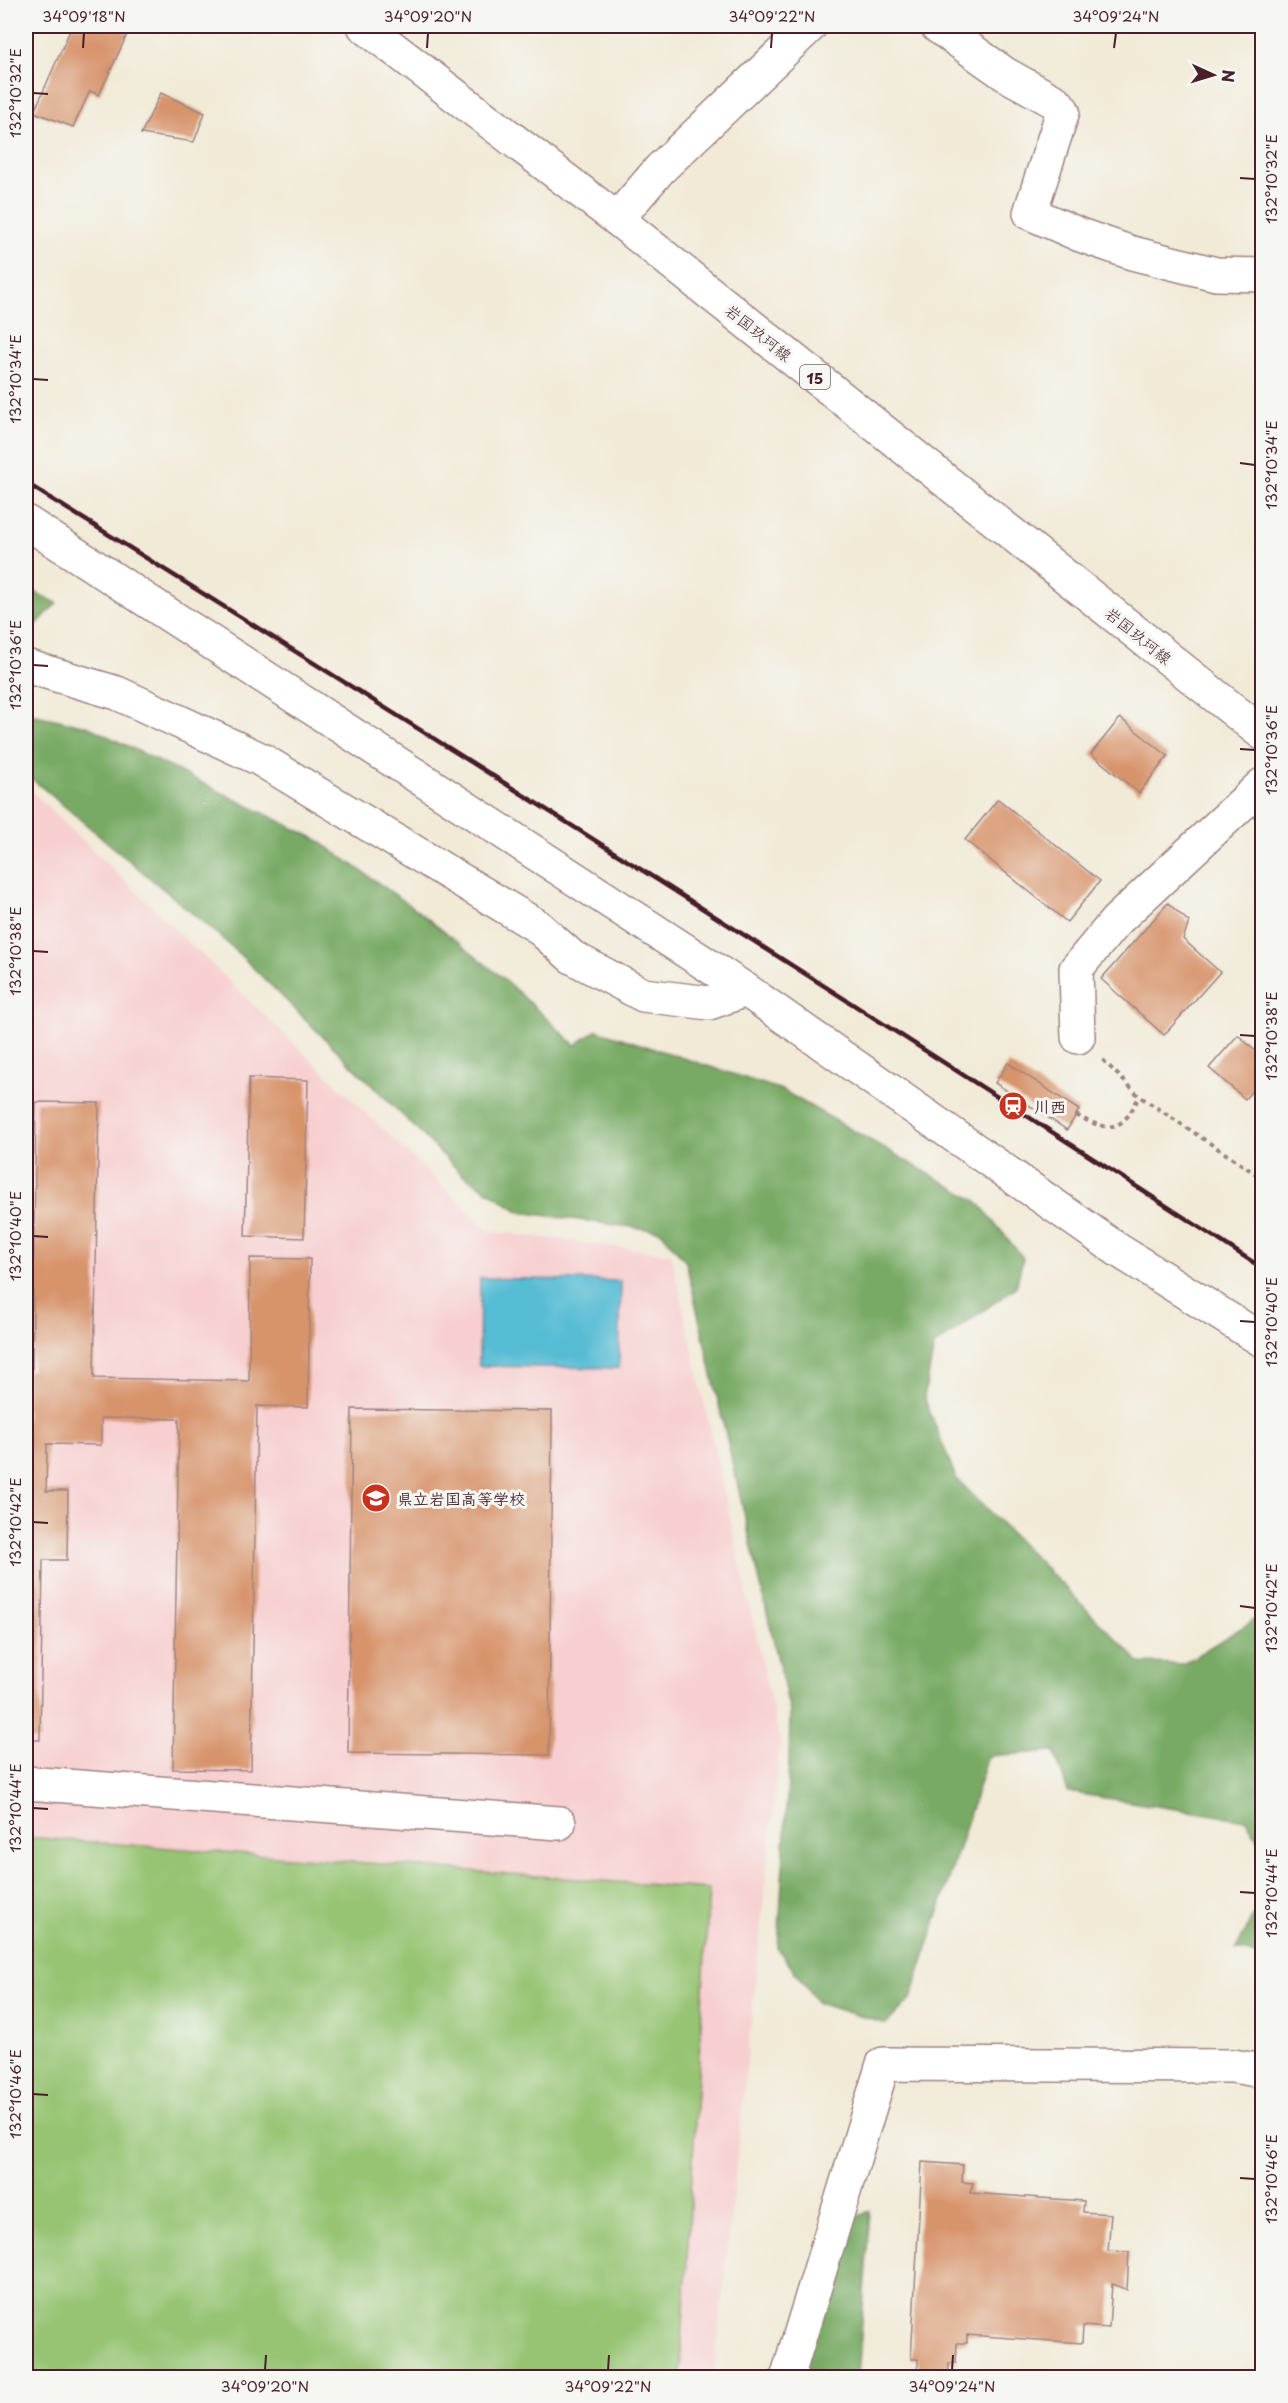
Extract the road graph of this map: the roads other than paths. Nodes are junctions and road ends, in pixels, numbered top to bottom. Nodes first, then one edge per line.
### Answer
1 (364, 26) edge
2 (810, 26) edge
3 (937, 26) edge
4 (617, 219) junction
5 (1263, 275) edge
6 (26, 522) edge
7 (26, 666) edge
8 (1263, 733) edge
9 (1263, 785) edge
10 (746, 990) junction
11 (1078, 1037) road end
12 (1263, 1340) edge
13 (26, 1784) edge
14 (559, 1822) dead end
15 (1263, 2071) edge
16 (787, 2378) edge

1 - 4 street, 岩国玖珂線 / 15
2 - 4 street
3 - 5 street
4 - 8 street, 岩国玖珂線 / 15
6 - 10 street
7 - 10 street
9 - 11 street
10 - 12 street
13 - 14 street
15 - 16 street

